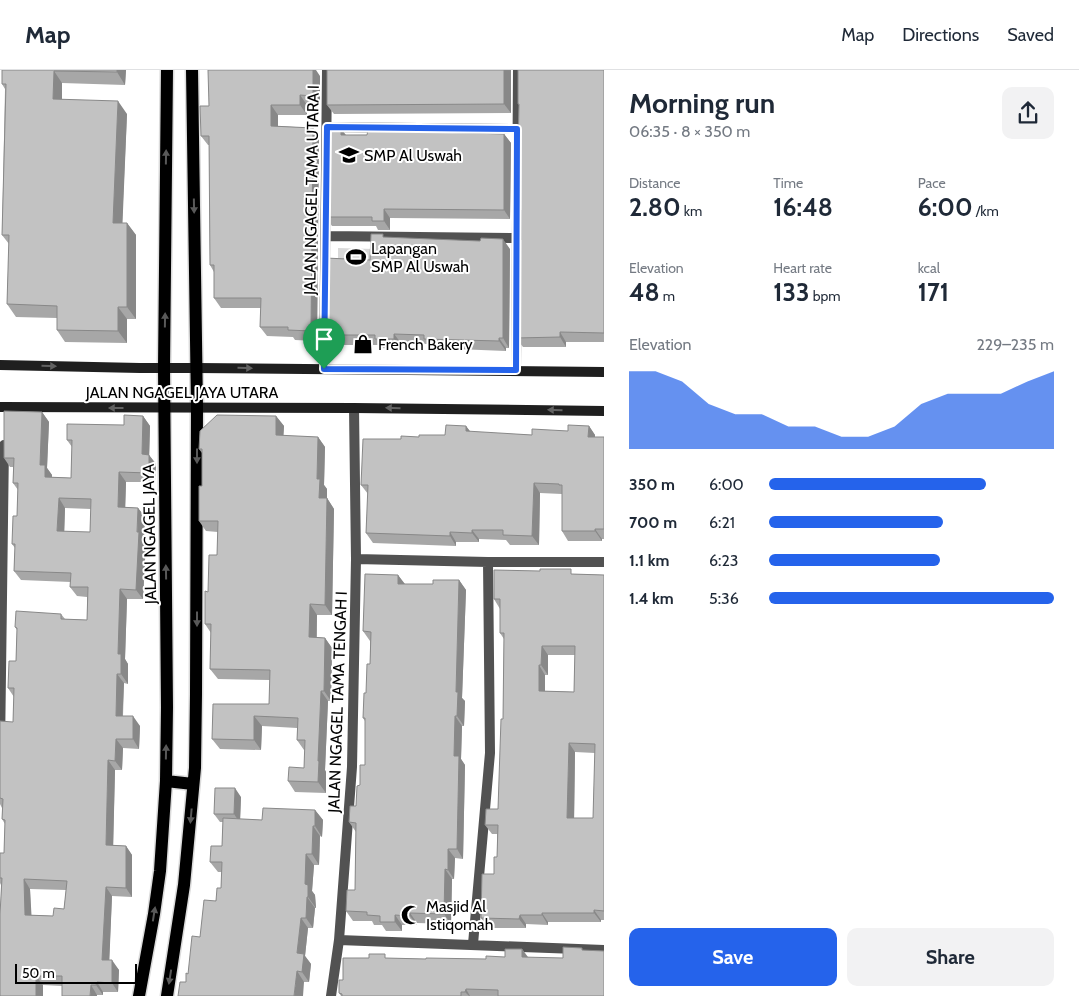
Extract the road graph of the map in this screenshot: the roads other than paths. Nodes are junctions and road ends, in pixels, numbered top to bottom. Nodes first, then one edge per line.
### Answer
1 (167, 70) edge
2 (192, 70) edge
3 (327, 70) edge
4 (518, 70) edge
5 (327, 127) junction
6 (517, 129) junction
7 (326, 236) junction
8 (516, 238) junction
9 (0, 365) edge
10 (164, 368) junction
11 (196, 368) junction
12 (324, 369) junction
13 (516, 370) junction
14 (604, 372) edge
15 (2, 407) edge
16 (164, 408) junction
17 (197, 408) junction
18 (354, 408) junction
19 (604, 411) edge
20 (356, 559) junction
21 (488, 562) junction
22 (604, 562) edge
23 (0, 750) edge
24 (166, 781) junction
25 (194, 784) junction
26 (339, 940) junction
27 (473, 944) junction
28 (604, 950) edge
29 (140, 996) edge
30 (167, 996) edge
31 (331, 996) edge

10 -> 1 main road, JALAN NGAGEL JAYA
2 -> 11 main road
3 - 5 street, JALAN NGAGEL TAMA UTARA I
4 - 6 street
5 - 6 street
5 - 7 street, JALAN NGAGEL TAMA UTARA I
6 - 8 street
7 - 8 street
7 - 12 street, JALAN NGAGEL TAMA UTARA I
8 - 13 street
9 -> 10 street, JALAN NGAGEL JAYA UTARA
10 - 11 street, JALAN NGAGEL JAYA UTARA
10 - 16 main road, JALAN NGAGEL JAYA
11 -> 12 street, JALAN NGAGEL JAYA UTARA
11 - 17 main road
12 - 13 street, JALAN NGAGEL JAYA UTARA
13 - 14 street, JALAN NGAGEL JAYA UTARA
16 -> 15 street, JALAN NGAGEL JAYA UTARA
15 - 23 street
16 - 17 street, JALAN NGAGEL JAYA UTARA
24 -> 16 main road, JALAN NGAGEL JAYA
17 - 18 street, JALAN NGAGEL JAYA UTARA
17 -> 25 main road
19 -> 18 street, JALAN NGAGEL JAYA UTARA
18 - 20 street, JALAN NGAGEL TAMA TENGAH I
20 - 21 street
20 - 26 street, JALAN NGAGEL TAMA TENGAH I
21 - 22 street
21 - 27 street
24 - 25 main road
29 -> 24 main road, JALAN NGAGEL JAYA
25 -> 30 main road
26 - 27 street
26 - 31 street, JALAN NGAGEL TAMA TENGAH I
27 - 28 street

